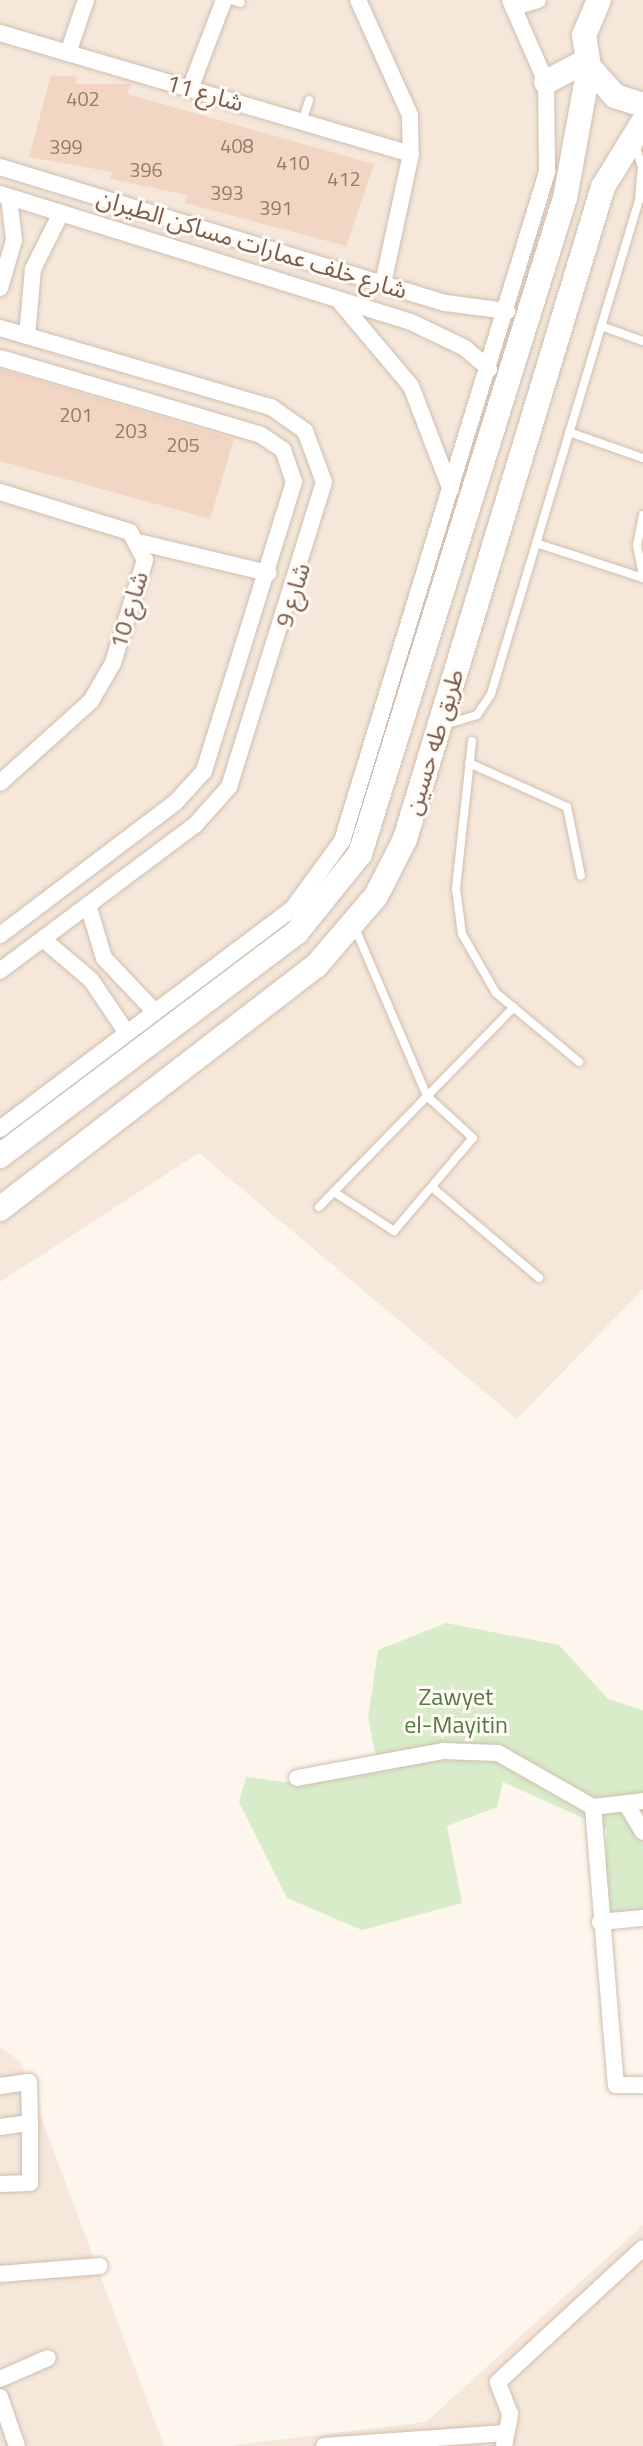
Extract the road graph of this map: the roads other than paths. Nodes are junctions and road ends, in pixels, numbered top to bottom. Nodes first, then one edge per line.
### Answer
1 (86, 0) edge
2 (224, 0) edge
3 (231, 0) edge
4 (358, 0) edge
5 (538, 0) edge
6 (599, 0) edge
7 (241, 3) dead end
8 (512, 4) edge
9 (0, 33) edge
10 (68, 53) junction
11 (587, 64) junction
12 (546, 82) junction
13 (190, 89) junction
14 (309, 100) dead end
15 (643, 105) edge
16 (302, 122) junction
17 (637, 130) edge
18 (411, 154) junction
19 (573, 159) junction
20 (0, 167) edge
21 (611, 169) junction
22 (4, 195) edge
23 (641, 201) edge
24 (61, 213) junction
25 (540, 241) junction
26 (383, 284) junction
27 (0, 288) edge
28 (419, 295) junction
29 (337, 299) junction
30 (507, 311) junction
31 (411, 322) junction
32 (601, 326) junction
33 (0, 328) edge
34 (27, 336) junction
35 (643, 341) edge
36 (0, 358) edge
37 (489, 369) junction
38 (201, 387) junction
39 (193, 415) junction
40 (569, 432) junction
41 (643, 458) edge
42 (0, 492) edge
43 (463, 494) junction
44 (643, 515) edge
45 (142, 543) junction
46 (536, 543) junction
47 (268, 573) junction
48 (643, 576) edge
49 (235, 685) junction
50 (263, 693) junction
51 (439, 726) junction
52 (472, 741) dead end
53 (469, 763) junction
54 (0, 783) edge
55 (581, 876) dead end
56 (88, 905) junction
57 (355, 928) junction
58 (0, 935) edge
59 (43, 939) junction
60 (0, 971) edge
61 (222, 976) junction
62 (514, 1007) junction
63 (155, 1012) junction
64 (124, 1044) junction
65 (579, 1062) dead end
66 (427, 1096) junction
67 (0, 1129) edge
68 (0, 1156) edge
69 (433, 1188) junction
70 (334, 1192) junction
71 (319, 1207) dead end
72 (0, 1209) edge
73 (539, 1278) dead end
74 (297, 1778) dead end
75 (635, 1804) edge
76 (593, 1807) junction
77 (643, 1832) edge
78 (643, 1918) edge
79 (600, 1922) junction
80 (643, 2085) edge
81 (0, 2086) edge
82 (30, 2123) junction
83 (0, 2127) edge
84 (0, 2184) edge
85 (643, 2248) edge
86 (100, 2266) dead end
87 (0, 2274) edge
88 (48, 2358) dead end
89 (0, 2379) edge
90 (0, 2397) edge
91 (505, 2439) edge
92 (17, 2446) edge
93 (324, 2446) edge

1 - 10 street
2 - 13 street
3 - 7 lane
4 - 18 street
5 - 8 street
6 - 11 main road, طريق طه حسين
8 - 12 street
9 - 10 street, شارع 11
10 - 13 street, شارع 11
11 - 12 main road
11 - 15 main road
11 - 19 main road, طريق طه حسين
12 - 25 street
13 - 16 street, شارع 11
14 - 16 lane
16 - 18 street, شارع 11
17 - 21 main road, طريق طه حسين
17 - 23 lane
18 - 26 street
19 - 21 main road
19 - 25 main road, طريق طه حسين
20 - 26 street, شارع خلف عمارات مساكن الطيران
21 - 51 main road, طريق طه حسين
22 - 24 street, شارع خلف عمارات مساكن الطيران
22 - 27 street
23 - 32 lane
24 - 29 street, شارع خلف عمارات مساكن الطيران
24 - 34 street
25 - 30 street
25 - 43 main road, طريق طه حسين
26 - 28 street, شارع خلف عمارات مساكن الطيران
28 - 30 street, شارع خلف عمارات مساكن الطيران
28 - 31 street
29 - 31 street, شارع خلف عمارات مساكن الطيران
29 - 43 street
30 - 37 street
31 - 37 street, شارع خلف عمارات مساكن الطيران
32 - 35 lane
32 - 40 lane
33 - 34 street, شارع 9
34 - 38 street, شارع 9
36 - 39 street, شارع 9
37 - 43 street
38 - 39 street
38 - 50 street, شارع 9
39 - 47 street, شارع 9
40 - 41 lane
40 - 46 lane
42 - 45 street, شارع 10
43 - 61 main road, طريق طه حسين
44 - 48 lane
45 - 47 street
45 - 54 street, شارع 10
46 - 48 lane
46 - 51 lane
47 - 49 street, شارع 9
49 - 50 street
49 - 58 street, شارع 9
50 - 56 street, شارع 9
51 - 57 main road, طريق طه حسين
52 - 53 lane
53 - 55 lane
53 - 62 lane
56 - 59 street, شارع 9
56 - 63 street
57 - 66 lane
57 - 72 main road, طريق طه حسين
59 - 60 street, شارع 9
59 - 64 street
61 - 63 street
61 - 64 main road, طريق طه حسين
62 - 65 lane
62 - 66 lane
63 - 64 street
64 - 67 street
64 - 68 main road, طريق طه حسين
66 - 69 lane
66 - 70 lane
69 - 70 lane
69 - 73 lane
70 - 71 lane
74 - 76 street
75 - 76 street
75 - 77 street
76 - 79 street
78 - 79 street
79 - 80 street
81 - 82 street
82 - 83 street
82 - 84 street
85 - 91 street
86 - 87 street
88 - 89 street
90 - 92 street
91 - 93 street

